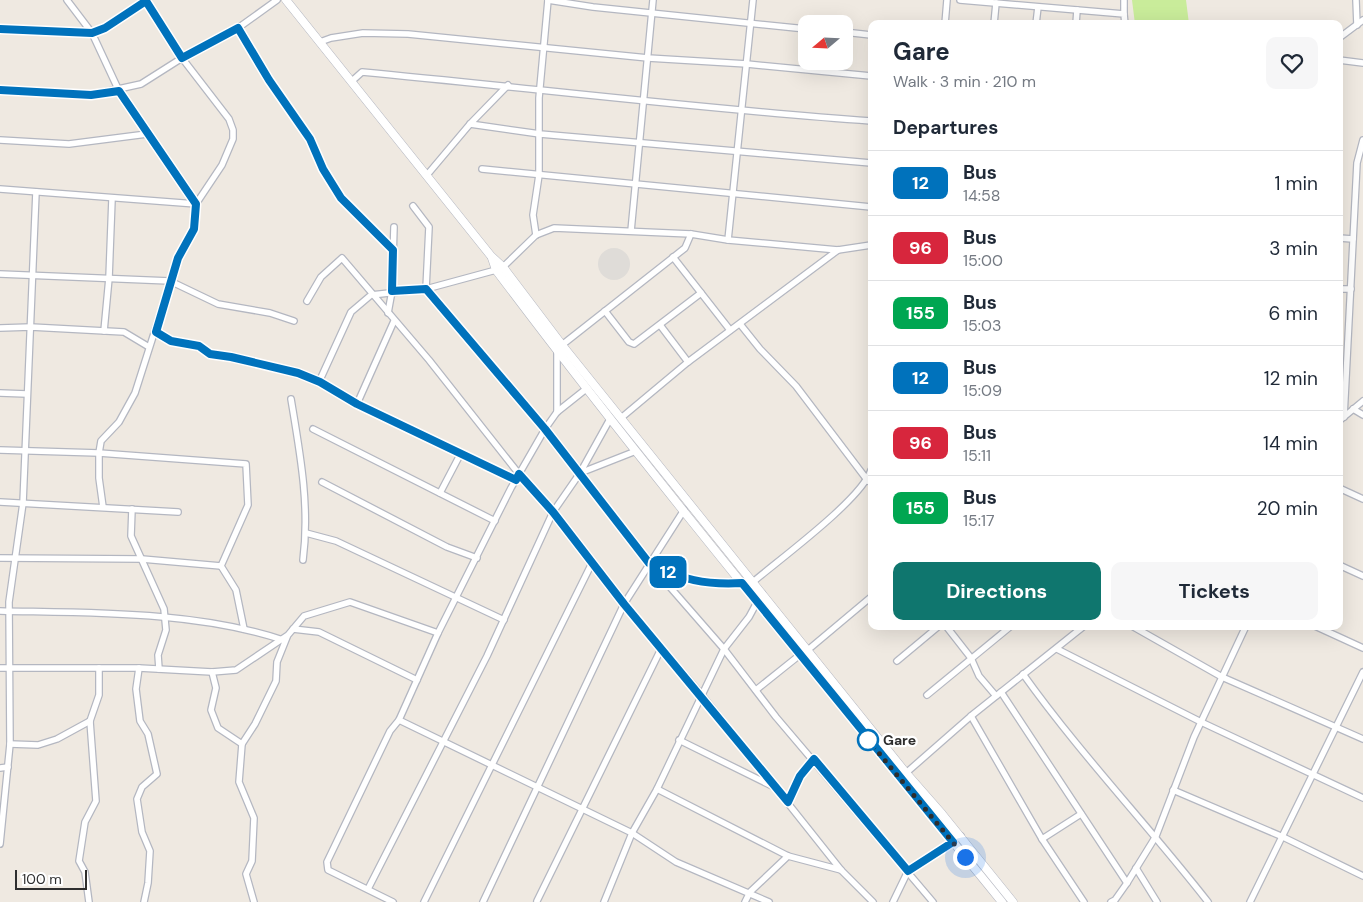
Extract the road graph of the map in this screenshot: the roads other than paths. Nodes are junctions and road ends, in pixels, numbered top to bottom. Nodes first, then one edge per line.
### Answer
1 (67, 0) edge
2 (146, 0) edge
3 (277, 0) edge
4 (286, 0) edge
5 (548, 0) edge
6 (653, 0) edge
7 (753, 0) edge
8 (947, 0) edge
9 (960, 0) edge
10 (1124, 0) edge
11 (1356, 0) edge
12 (996, 3) junction
13 (1038, 7) junction
14 (1076, 10) junction
15 (652, 13) junction
16 (1124, 14) junction
17 (945, 20) edge
18 (994, 20) edge
19 (1036, 20) edge
20 (1076, 20) edge
21 (1125, 20) edge
22 (1363, 20) edge
23 (750, 24) junction
24 (1357, 25) junction
25 (238, 28) junction
26 (798, 28) edge
27 (0, 29) edge
28 (92, 33) junction
29 (853, 33) edge
30 (868, 35) edge
31 (1343, 35) edge
32 (320, 42) junction
33 (544, 46) junction
34 (182, 58) junction
35 (648, 58) junction
36 (1343, 60) edge
37 (1363, 63) edge
38 (747, 64) junction
39 (868, 76) edge
40 (352, 81) junction
41 (508, 85) junction
42 (540, 88) junction
43 (0, 90) edge
44 (119, 91) junction
45 (644, 99) junction
46 (742, 112) junction
47 (868, 121) edge
48 (470, 124) junction
49 (147, 134) junction
50 (540, 134) junction
51 (0, 140) edge
52 (1363, 140) edge
53 (639, 142) junction
54 (738, 152) junction
55 (868, 163) edge
56 (482, 169) dead end
57 (427, 175) junction
58 (538, 175) junction
59 (636, 183) junction
60 (0, 189) edge
61 (36, 192) junction
62 (734, 194) junction
63 (112, 198) junction
64 (196, 204) junction
65 (413, 206) dead end
66 (868, 207) edge
67 (394, 227) dead end
68 (631, 231) junction
69 (691, 234) junction
70 (536, 235) junction
71 (1343, 238) edge
72 (1354, 239) junction
73 (728, 240) junction
74 (868, 245) edge
75 (393, 250) junction
76 (838, 250) junction
77 (673, 258) junction
78 (500, 268) junction
79 (0, 274) edge
80 (32, 275) junction
81 (109, 278) junction
82 (170, 281) junction
83 (1343, 288) edge
84 (426, 289) junction
85 (1351, 289) junction
86 (392, 291) junction
87 (701, 293) junction
88 (371, 295) junction
89 (307, 300) dead end
90 (605, 310) junction
91 (388, 313) junction
92 (294, 321) dead end
93 (394, 321) junction
94 (740, 324) junction
95 (660, 325) junction
96 (31, 327) junction
97 (0, 328) edge
98 (730, 330) junction
99 (104, 331) junction
100 (156, 332) junction
101 (149, 347) junction
102 (560, 348) junction
103 (688, 362) junction
104 (320, 382) junction
105 (586, 389) junction
106 (0, 393) edge
107 (1343, 393) edge
108 (27, 394) junction
109 (291, 399) dead end
110 (1363, 401) edge
111 (357, 404) junction
112 (1353, 409) junction
113 (557, 412) junction
114 (1363, 415) edge
115 (1343, 417) edge
116 (622, 418) junction
117 (610, 419) junction
118 (313, 429) dead end
119 (545, 429) junction
120 (0, 450) edge
121 (636, 451) junction
122 (25, 452) junction
123 (99, 453) junction
124 (461, 453) junction
125 (580, 473) junction
126 (517, 477) junction
127 (868, 481) joint
128 (322, 482) dead end
129 (1343, 490) edge
130 (440, 493) junction
131 (1363, 499) edge
132 (0, 502) edge
133 (23, 503) junction
134 (103, 507) junction
135 (132, 508) junction
136 (684, 510) junction
137 (178, 512) dead end
138 (553, 512) junction
139 (495, 521) junction
140 (306, 533) junction
141 (0, 558) edge
142 (476, 558) junction
143 (16, 559) junction
144 (142, 559) junction
145 (303, 560) dead end
146 (592, 563) junction
147 (649, 563) junction
148 (221, 566) junction
149 (1343, 567) edge
150 (1363, 576) edge
151 (752, 580) junction
152 (742, 583) junction
153 (762, 593) junction
154 (456, 597) junction
155 (868, 600) edge
156 (757, 602) junction
157 (624, 604) junction
158 (0, 611) edge
159 (9, 611) junction
160 (165, 617) junction
161 (504, 620) junction
162 (244, 629) junction
163 (293, 629) junction
164 (934, 630) edge
165 (949, 630) edge
166 (1006, 630) edge
167 (1079, 630) edge
168 (1139, 630) edge
169 (1244, 630) edge
170 (1324, 630) edge
171 (438, 633) junction
172 (285, 639) junction
173 (1363, 648) edge
174 (724, 649) junction
175 (809, 649) junction
176 (1057, 649) junction
177 (661, 650) junction
178 (801, 654) junction
179 (972, 658) junction
180 (897, 661) dead end
181 (0, 668) edge
182 (11, 668) junction
183 (99, 668) junction
184 (139, 668) junction
185 (159, 670) junction
186 (212, 672) junction
187 (1363, 672) edge
188 (1023, 674) junction
189 (1222, 677) junction
190 (417, 680) junction
191 (756, 690) junction
192 (700, 694) junction
193 (927, 694) dead end
194 (999, 694) junction
195 (972, 716) junction
196 (399, 720) junction
197 (90, 721) junction
198 (1201, 722) junction
199 (1336, 726) junction
200 (1363, 739) edge
201 (444, 740) junction
202 (679, 740) junction
203 (10, 744) junction
204 (242, 744) junction
205 (814, 759) junction
206 (491, 766) junction
207 (8, 767) junction
208 (0, 768) edge
209 (906, 773) junction
210 (1313, 773) junction
211 (900, 779) junction
212 (537, 789) junction
213 (657, 789) junction
214 (776, 789) junction
215 (1173, 790) junction
216 (1363, 798) edge
217 (788, 802) junction
218 (583, 810) junction
219 (1081, 814) junction
220 (1, 826) edge
221 (632, 833) junction
222 (960, 836) junction
223 (1156, 836) junction
224 (1283, 837) junction
225 (1042, 839) junction
226 (953, 842) junction
227 (0, 844) edge
228 (788, 856) junction
229 (1136, 868) junction
230 (841, 870) junction
231 (908, 871) junction
232 (1363, 876) edge
233 (1127, 883) junction
234 (368, 889) junction
235 (750, 892) junction
236 (537, 901) edge
237 (1114, 901) edge
238 (1252, 901) edge
239 (89, 902) edge
240 (144, 902) edge
241 (254, 902) edge
242 (392, 902) edge
243 (424, 902) edge
244 (484, 902) edge
245 (604, 902) edge
246 (745, 902) edge
247 (769, 902) edge
248 (873, 902) edge
249 (893, 902) edge
250 (933, 902) edge
251 (1002, 902) edge
252 (1013, 902) edge
253 (1084, 902) edge
254 (1157, 902) edge
255 (1208, 902) edge

1 - 28 street
2 - 28 street
2 - 34 street
3 - 25 street
4 - 32 main road
5 - 15 street
5 - 33 street
6 - 15 street
7 - 23 street
8 - 17 street
9 - 12 street
10 - 16 street
11 - 24 street
12 - 13 street
12 - 18 street
13 - 14 street
13 - 19 street
14 - 16 street
14 - 20 street
15 - 23 street
15 - 35 street
16 - 21 street
22 - 24 street
23 - 26 street
23 - 38 street
24 - 31 street
25 - 34 street
25 - 75 street
27 - 28 street
28 - 44 street
29 - 30 street
32 - 33 street
32 - 40 main road
33 - 35 street
33 - 42 street
34 - 44 street
34 - 64 street
35 - 38 street
35 - 45 street
36 - 37 street
38 - 39 street
38 - 46 street
40 - 41 street
40 - 57 main road
41 - 42 street
41 - 48 street
42 - 45 street
42 - 50 street
43 - 44 street
44 - 49 street
45 - 46 street
45 - 53 street
46 - 47 street
46 - 54 street
48 - 50 street
48 - 57 street
49 - 51 street
49 - 64 street
50 - 53 street
50 - 58 street
52 - 72 street
53 - 54 street
53 - 59 street
54 - 55 street
54 - 62 street
56 - 58 street
57 - 78 main road
58 - 59 street
58 - 70 street
59 - 62 street
59 - 68 street
60 - 61 street
61 - 63 street
61 - 80 street
62 - 66 street
62 - 73 street
63 - 64 street
63 - 81 street
64 - 82 street
65 - 84 street
67 - 75 street
68 - 69 street
68 - 70 street
69 - 73 street
69 - 77 street
70 - 78 street
71 - 72 street
72 - 85 street
73 - 76 street
74 - 76 street
75 - 86 street
76 - 94 street
77 - 87 street
77 - 90 street
78 - 84 street
78 - 102 main road
79 - 80 street
80 - 81 street
80 - 96 street
81 - 82 street
81 - 99 street
82 - 92 street
82 - 100 street
83 - 85 street
84 - 86 street
84 - 119 street
85 - 107 street
86 - 88 street
86 - 91 street
87 - 95 street
87 - 98 street
88 - 89 street
88 - 91 street
88 - 104 street
90 - 95 street
90 - 102 street
91 - 93 street
93 - 111 street
93 - 126 street
94 - 98 street
94 - 127 street
95 - 103 street
96 - 97 street
96 - 99 street
96 - 108 street
98 - 103 street
99 - 101 street
100 - 101 street
100 - 104 street
101 - 123 street
102 - 105 main road
102 - 113 street
102 - 116 main road
103 - 116 street
104 - 111 street
105 - 113 street
105 - 117 main road
106 - 108 street
108 - 122 street
109 - 140 street
110 - 112 street
111 - 124 street
112 - 114 street
112 - 115 street
113 - 119 street
116 - 151 main road
117 - 121 main road
117 - 125 street
118 - 130 street
119 - 125 street
119 - 126 street
120 - 122 street
121 - 125 street
121 - 136 main road
122 - 123 street
122 - 133 street
123 - 134 street
123 - 148 street
124 - 126 street
124 - 130 street
125 - 138 street
125 - 147 street
126 - 138 street
126 - 139 street
127 - 151 street
128 - 142 street
129 - 131 street
130 - 139 street
132 - 133 street
133 - 134 street
133 - 143 street
134 - 135 street
135 - 137 street
135 - 144 street
136 - 147 street
136 - 152 main road
138 - 146 street
138 - 161 street
139 - 142 street
140 - 145 street
140 - 154 street
141 - 143 street
142 - 154 street
143 - 144 street
143 - 159 street
144 - 148 street
144 - 160 street
146 - 157 street
146 - 206 street
147 - 152 street
147 - 157 street
147 - 174 street
148 - 162 street
149 - 150 street
151 - 152 street
151 - 153 main road
152 - 156 main road
153 - 156 street
153 - 175 main road
154 - 161 street
154 - 171 street
155 - 175 street
156 - 174 street
156 - 178 main road
157 - 177 street
157 - 212 street
158 - 159 street
159 - 160 street
159 - 182 street
160 - 162 street
160 - 185 street
161 - 201 street
162 - 172 street
163 - 171 street
163 - 172 street
163 - 190 street
164 - 180 street
165 - 179 street
166 - 179 street
167 - 176 street
168 - 189 street
169 - 189 street
170 - 173 street
171 - 190 street
172 - 186 street
172 - 204 street
174 - 191 street
174 - 192 street
175 - 209 main road
176 - 188 street
176 - 198 street
177 - 192 street
177 - 218 street
178 - 191 street
178 - 211 main road
179 - 193 street
179 - 194 street
181 - 182 street
182 - 183 street
182 - 203 street
183 - 184 street
183 - 197 street
184 - 185 street
184 - 240 street
185 - 186 street
186 - 204 street
187 - 199 street
188 - 194 street
188 - 223 street
189 - 198 street
189 - 199 street
190 - 196 street
191 - 205 street
192 - 202 street
192 - 214 street
194 - 195 street
194 - 219 street
195 - 209 street
195 - 225 street
196 - 201 street
196 - 234 street
197 - 203 street
197 - 239 street
198 - 210 street
198 - 215 street
199 - 200 street
199 - 210 street
201 - 206 street
201 - 234 street
202 - 213 street
202 - 214 street
203 - 207 street
204 - 241 street
205 - 217 street
205 - 231 street
206 - 212 street
206 - 243 street
207 - 208 street
207 - 220 street
209 - 211 main road
209 - 222 main road
210 - 216 street
210 - 224 street
211 - 226 main road
212 - 218 street
212 - 244 street
213 - 221 street
213 - 228 street
214 - 217 street
215 - 223 street
215 - 224 street
217 - 230 street
218 - 221 street
218 - 236 street
219 - 225 street
219 - 233 street
220 - 227 street
221 - 235 street
221 - 245 street
222 - 226 street
222 - 252 main road
223 - 229 street
223 - 255 street
224 - 232 street
224 - 238 street
225 - 253 street
226 - 231 street
226 - 251 main road
228 - 230 street
228 - 235 street
229 - 233 street
229 - 254 street
230 - 248 street
231 - 249 street
231 - 250 street
233 - 237 street
234 - 242 street
235 - 246 street
235 - 247 street

